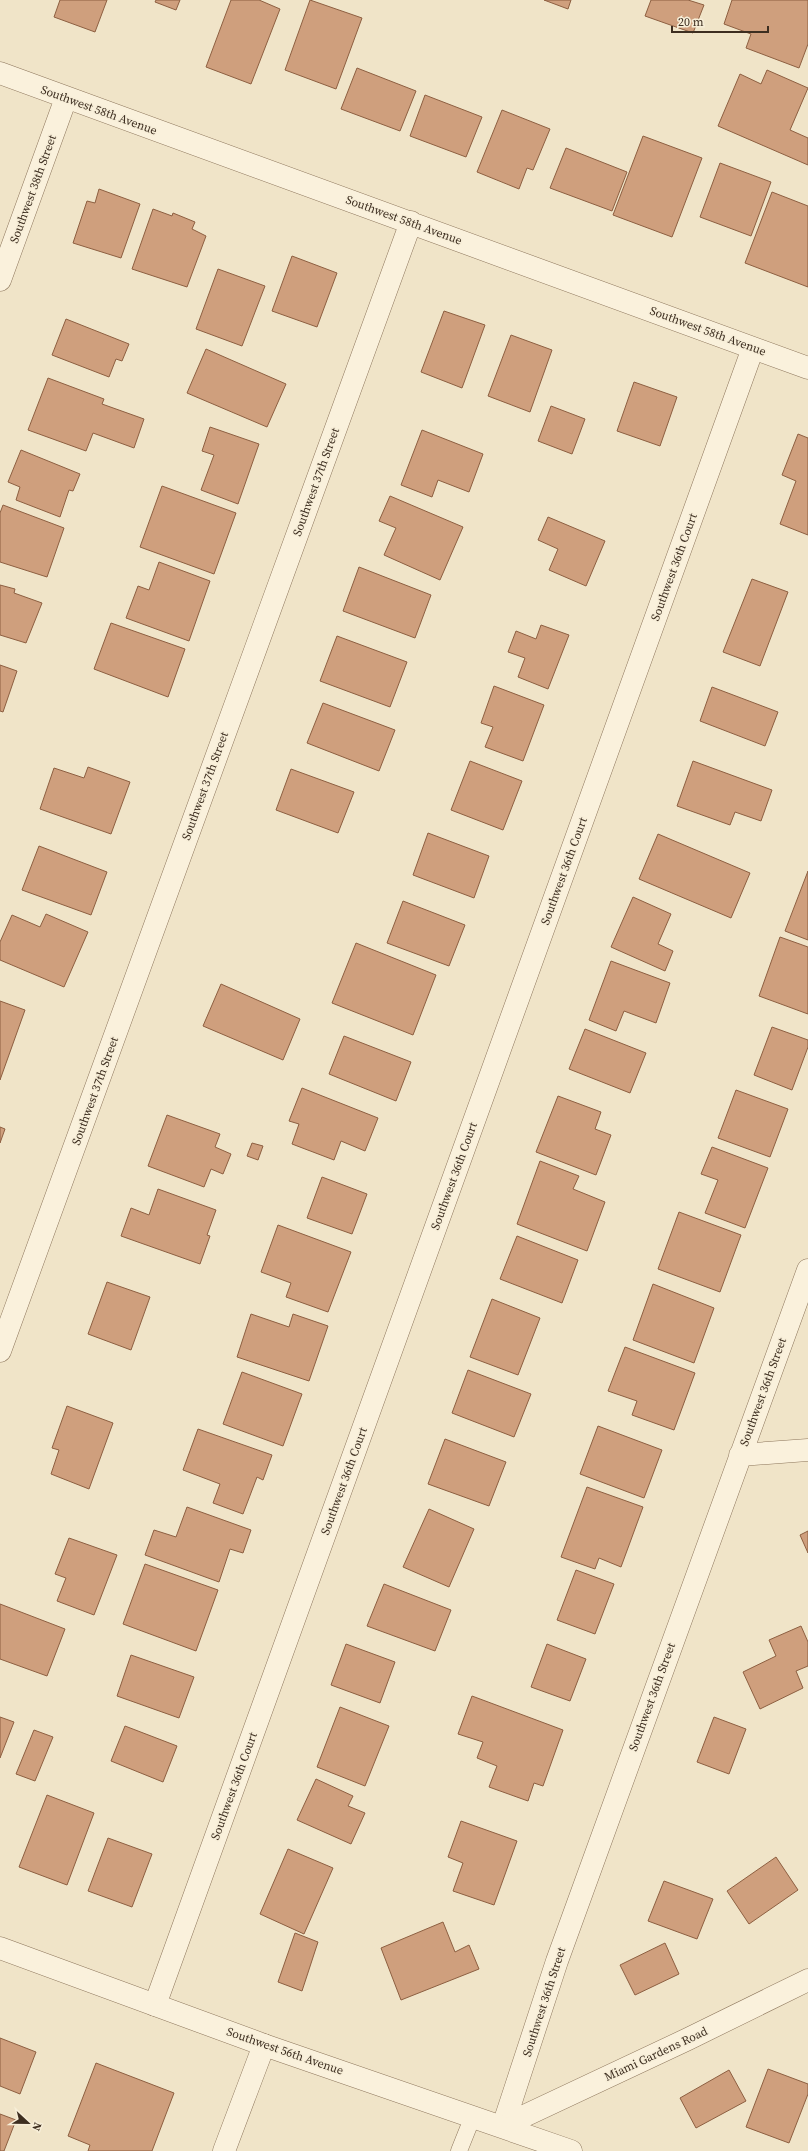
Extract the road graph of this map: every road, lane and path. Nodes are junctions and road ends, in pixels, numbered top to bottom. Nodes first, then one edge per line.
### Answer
1 (0, 73) edge
2 (66, 98) junction
3 (411, 222) junction
4 (0, 280) edge
5 (753, 348) junction
6 (808, 368) edge
7 (808, 1270) edge
8 (0, 1351) edge
9 (808, 1450) edge
10 (740, 1455) junction
11 (0, 1948) edge
12 (808, 1980) edge
13 (155, 2005) junction
14 (264, 2045) junction
15 (473, 2116) junction
16 (503, 2126) junction
17 (224, 2151) edge
18 (459, 2151) edge
19 (571, 2151) edge

1 - 2 street, Southwest 58th Avenue
2 - 3 street, Southwest 58th Avenue
2 - 4 street, Southwest 38th Street
3 - 5 street, Southwest 58th Avenue
3 - 8 street, Southwest 37th Street
5 - 6 street, Southwest 58th Avenue
5 - 13 street, Southwest 36th Court
7 - 10 street, Southwest 36th Street
9 - 10 street
10 - 16 street, Southwest 36th Street
11 - 13 street, Southwest 56th Avenue
12 - 16 street, Miami Gardens Road
13 - 14 street, Southwest 56th Avenue
14 - 15 street, Southwest 56th Avenue
14 - 17 street
15 - 16 street, Southwest 56th Avenue
15 - 18 lane
16 - 19 street, Southwest 56th Avenue

